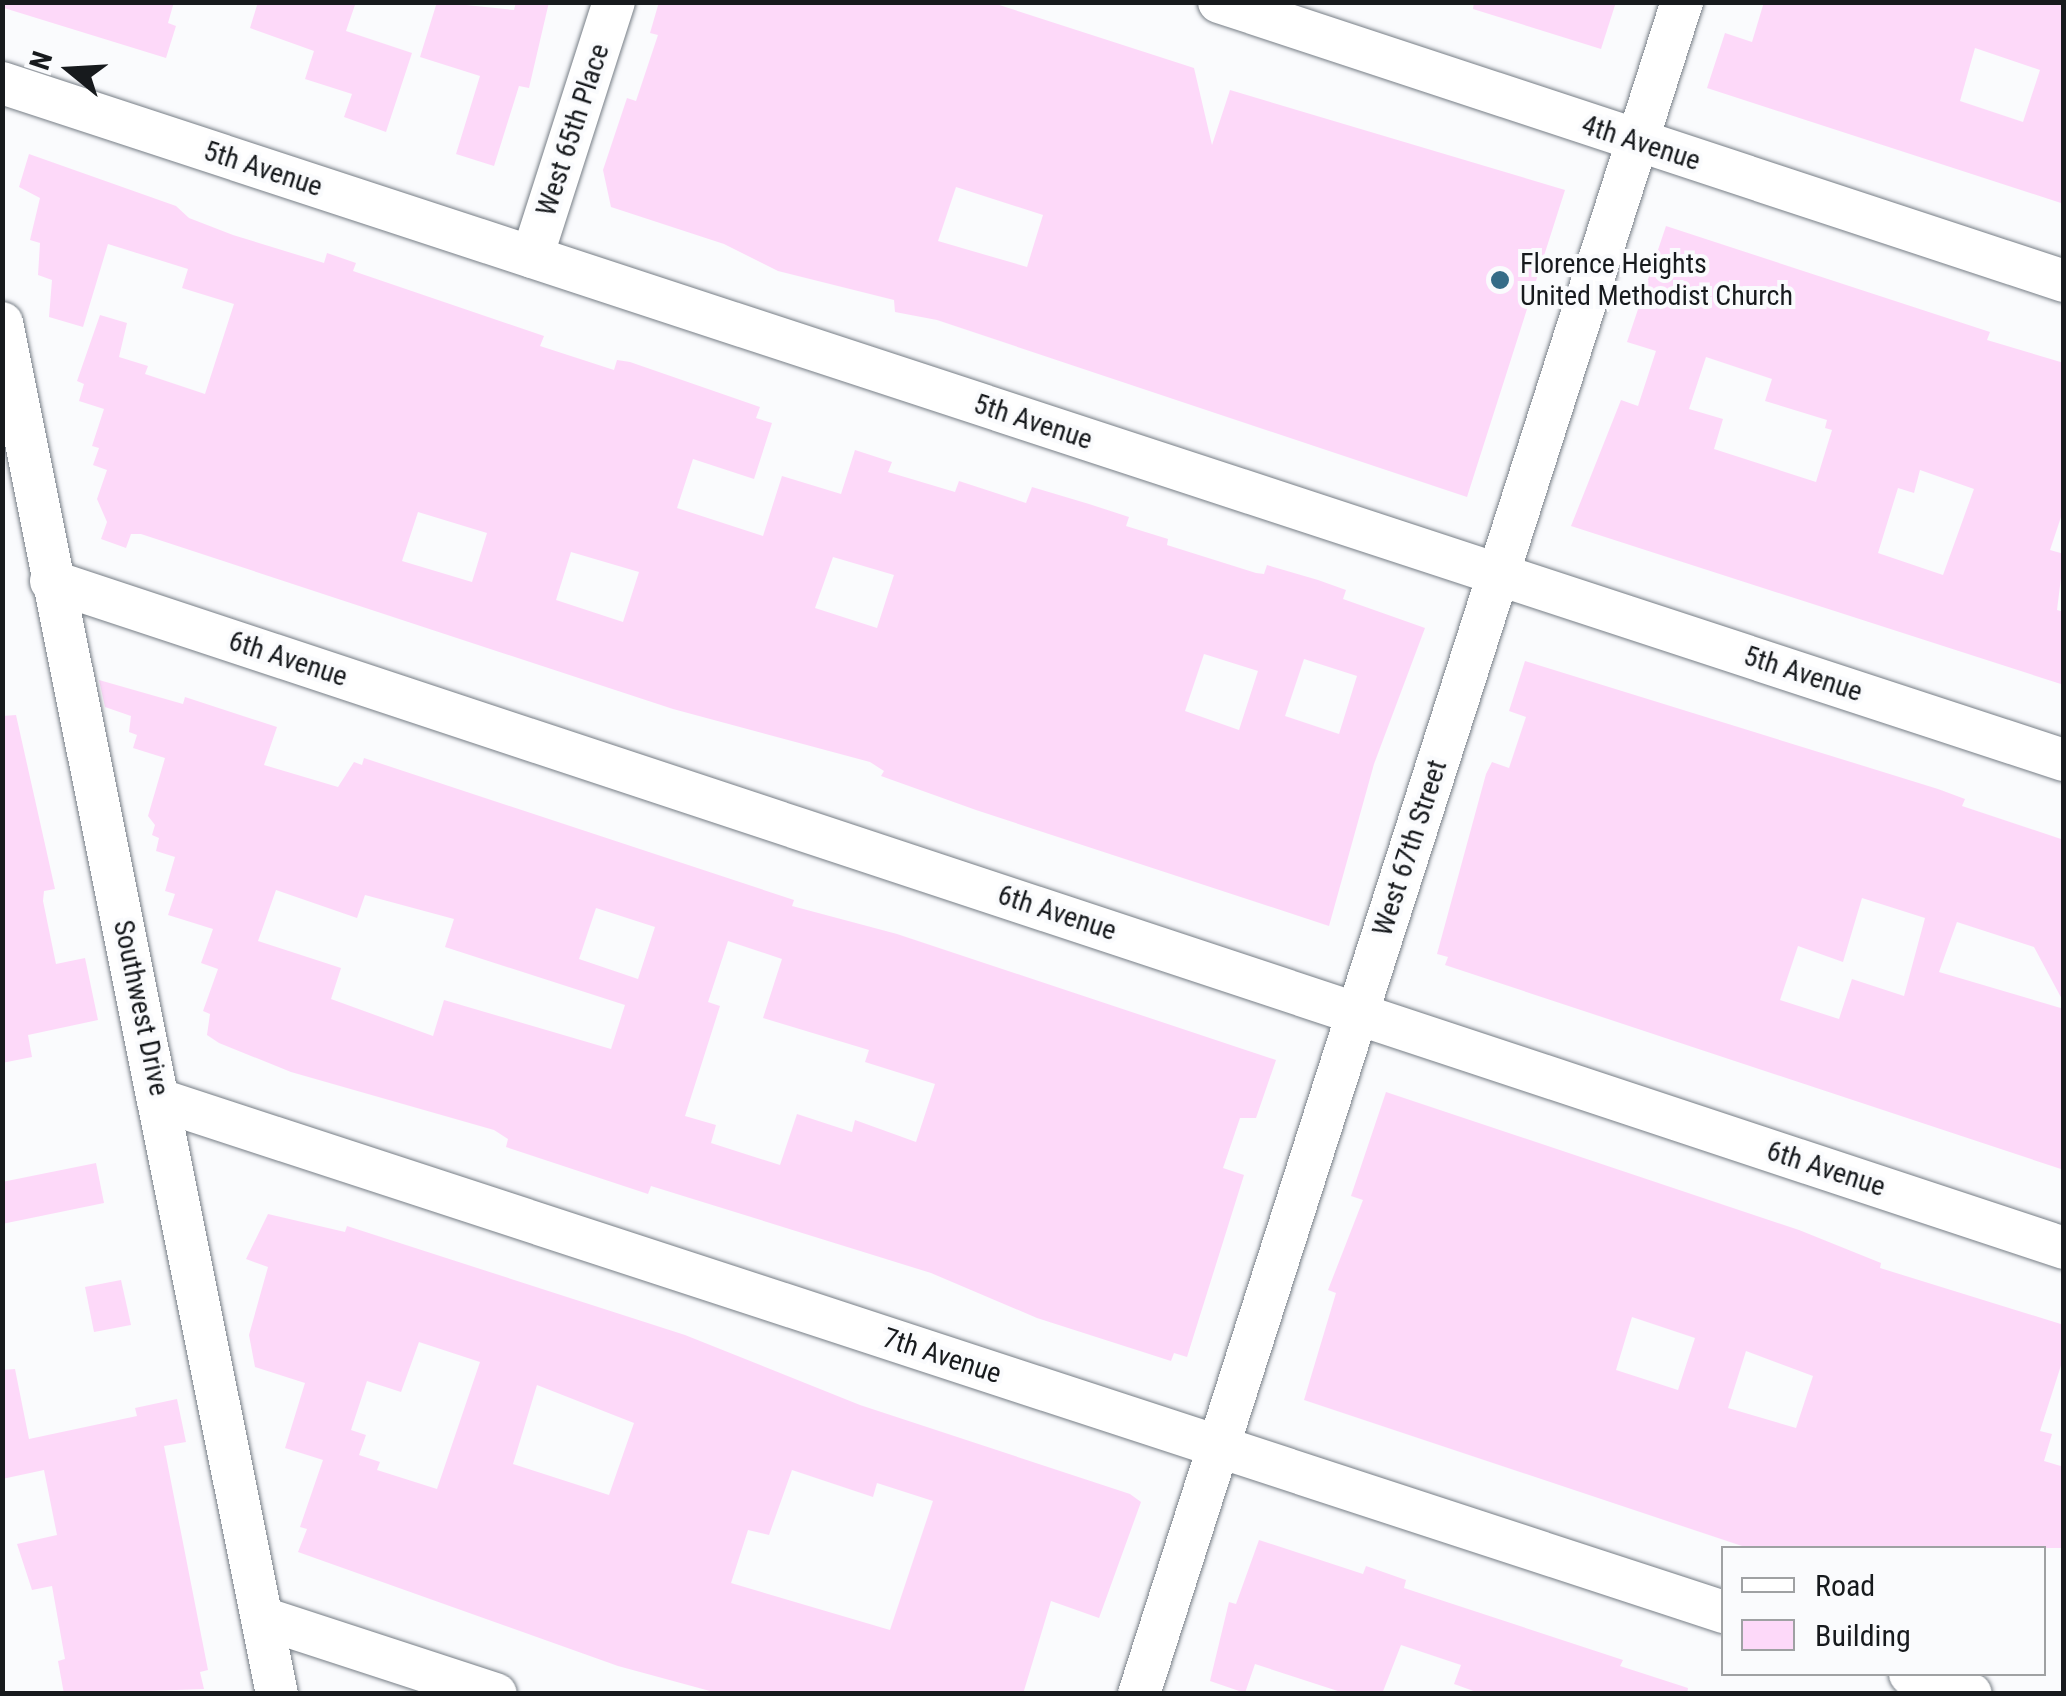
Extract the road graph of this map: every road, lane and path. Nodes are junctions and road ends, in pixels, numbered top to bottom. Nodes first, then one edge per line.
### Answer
1 (614, 2) edge
2 (1220, 2) edge
3 (1682, 2) edge
4 (2, 84) edge
5 (1637, 142) junction
6 (532, 257) junction
7 (2064, 281) edge
8 (2, 323) edge
9 (1498, 574) junction
10 (51, 581) junction
11 (2064, 760) edge
12 (1356, 1012) junction
13 (160, 1100) junction
14 (2064, 1248) edge
15 (1218, 1446) junction
16 (1721, 1611) edge
17 (263, 1618) junction
18 (1916, 1676) edge
19 (278, 1694) edge
20 (496, 1694) edge
21 (1139, 1694) edge
22 (1971, 1694) edge

1 - 6 street, West 65th Place
2 - 5 street, 4th Avenue
3 - 5 street, West 67th Street
4 - 6 street, 5th Avenue
5 - 7 street, 4th Avenue
5 - 9 street, West 67th Street
6 - 9 street, 5th Avenue
8 - 10 street, Southwest Drive
9 - 11 street, 5th Avenue
9 - 12 street, West 67th Street
10 - 12 street, 6th Avenue
10 - 13 street, Southwest Drive
12 - 14 street, 6th Avenue
12 - 15 street, West 67th Street
13 - 15 street, 7th Avenue
13 - 17 street, Southwest Drive
15 - 16 street, 7th Avenue
15 - 21 street, West 67th Street
17 - 19 street, Southwest Drive
17 - 20 street
18 - 22 street

